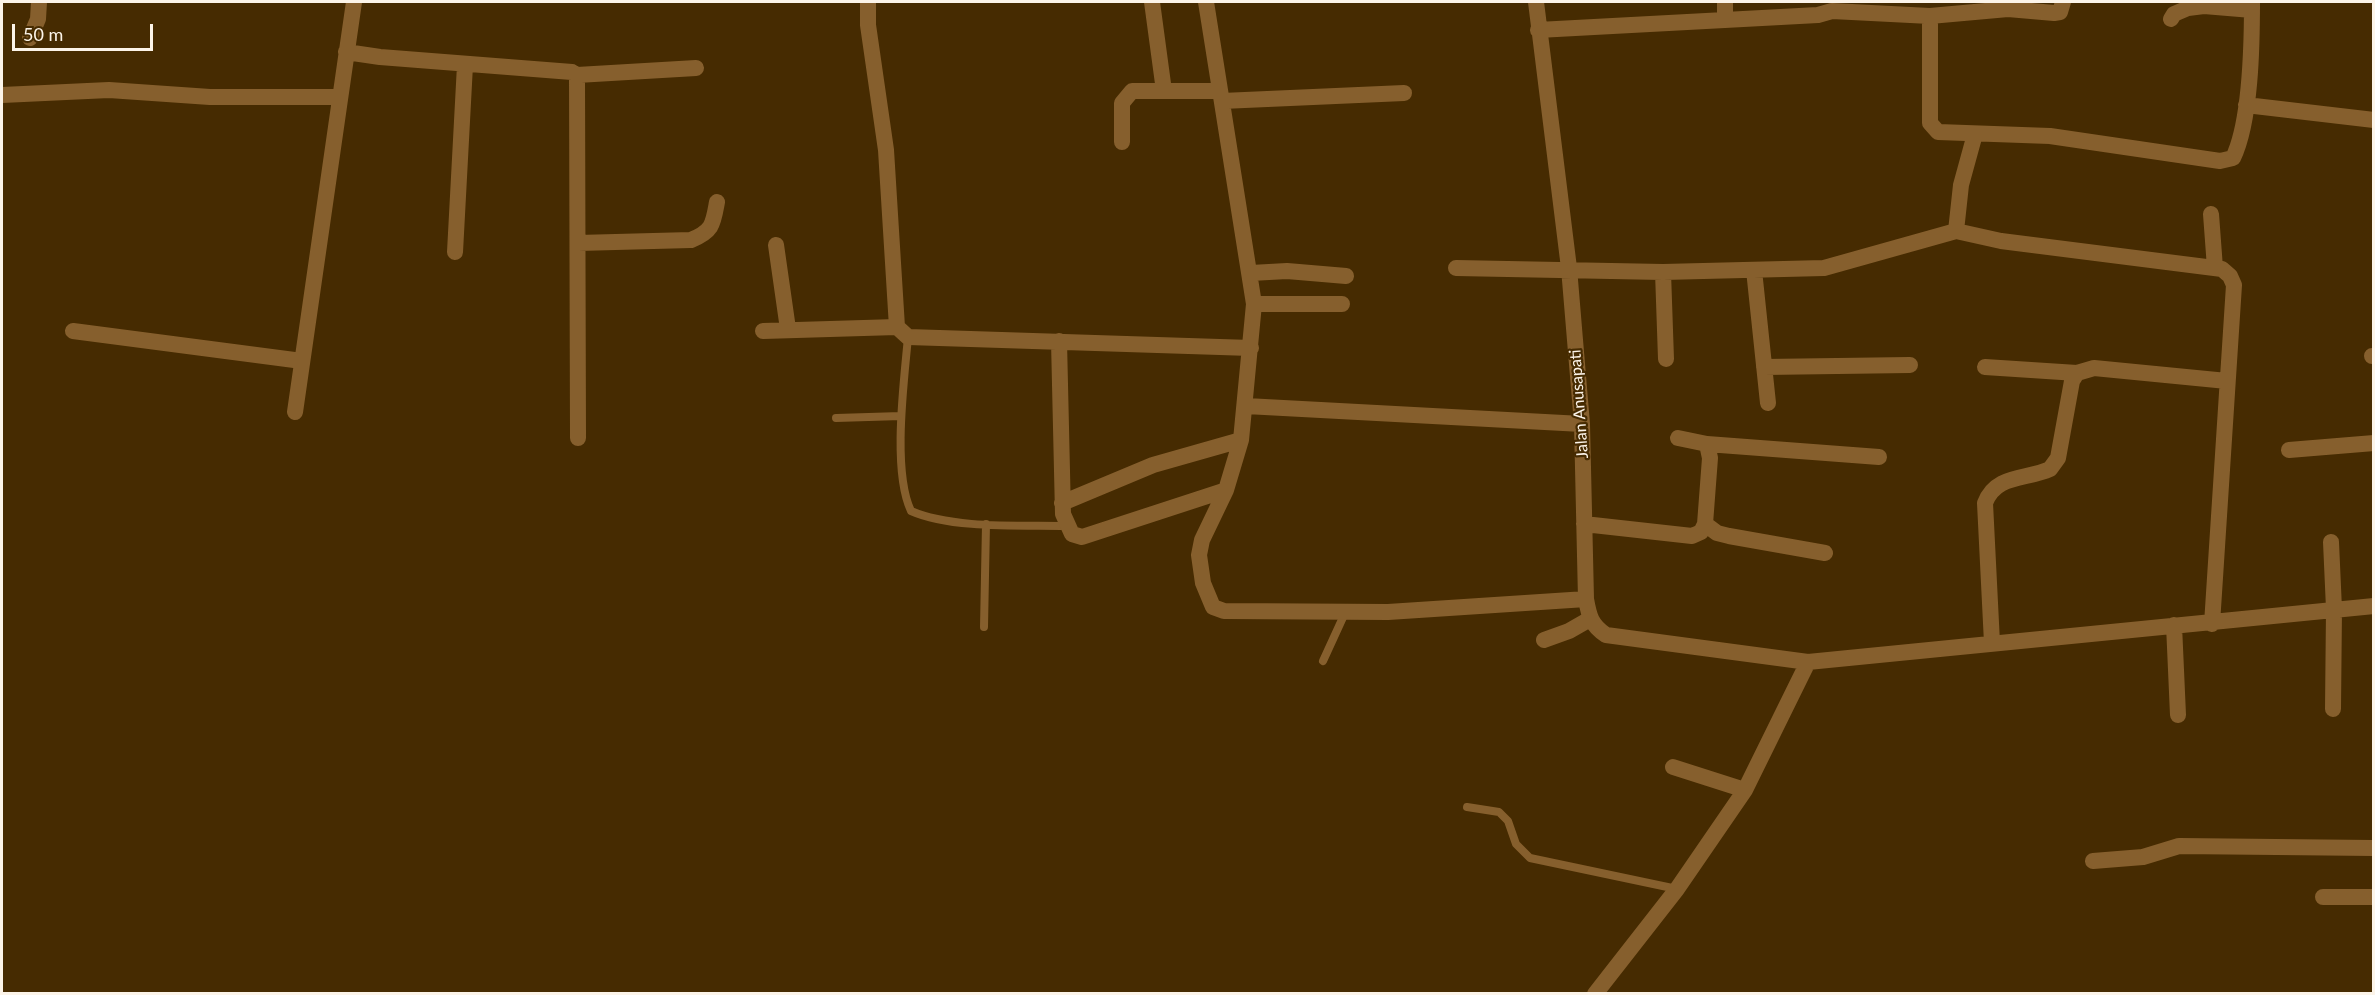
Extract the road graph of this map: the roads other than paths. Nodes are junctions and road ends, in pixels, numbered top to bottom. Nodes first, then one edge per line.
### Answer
1 (39, 2) edge
2 (354, 2) edge
3 (868, 2) edge
4 (1152, 2) edge
5 (1206, 2) edge
6 (1536, 2) edge
7 (1725, 2) edge
8 (2063, 2) edge
9 (2009, 5) edge
10 (1832, 6) edge
11 (2252, 6) edge
12 (1930, 16) junction
13 (2171, 19) dead end
14 (1725, 20) junction
15 (1538, 30) junction
16 (30, 38) dead end
17 (346, 52) junction
18 (465, 65) junction
19 (696, 68) dead end
20 (577, 75) junction
21 (1164, 91) junction
22 (1404, 93) dead end
23 (2, 95) edge
24 (1221, 96) junction
25 (339, 97) junction
26 (2247, 105) junction
27 (2373, 120) edge
28 (1975, 134) junction
29 (1122, 142) dead end
30 (717, 202) dead end
31 (2211, 214) dead end
32 (1956, 231) junction
33 (578, 243) junction
34 (776, 245) dead end
35 (455, 252) dead end
36 (1456, 268) dead end
37 (1569, 268) junction
38 (2215, 268) junction
39 (1754, 270) junction
40 (1663, 272) junction
41 (1251, 273) junction
42 (1346, 276) dead end
43 (1254, 304) junction
44 (1342, 304) dead end
45 (788, 329) junction
46 (73, 331) dead end
47 (763, 331) dead end
48 (903, 332) junction
49 (1059, 341) junction
50 (1251, 348) junction
51 (1666, 359) dead end
52 (303, 361) junction
53 (1910, 365) dead end
54 (1764, 367) junction
55 (1985, 367) dead end
56 (2077, 373) junction
57 (2227, 381) junction
58 (1768, 403) dead end
59 (1246, 406) junction
60 (295, 412) dead end
61 (901, 416) junction
62 (836, 418) dead end
63 (1582, 424) junction
64 (578, 438) dead end
65 (1678, 438) dead end
66 (1241, 440) junction
67 (2373, 443) edge
68 (1707, 444) junction
69 (2289, 450) dead end
70 (1878, 457) dead end
71 (1226, 490) junction
72 (1062, 503) junction
73 (986, 524) junction
74 (1584, 524) junction
75 (1705, 524) junction
76 (1066, 526) junction
77 (2331, 542) dead end
78 (1824, 553) dead end
79 (1586, 599) junction
80 (2373, 606) edge
81 (2334, 609) junction
82 (1345, 613) junction
83 (1590, 618) junction
84 (2212, 624) junction
85 (2174, 625) junction
86 (984, 627) dead end
87 (1544, 640) dead end
88 (1992, 643) junction
89 (1323, 660) dead end
90 (1802, 661) junction
91 (2333, 709) dead end
92 (2178, 715) dead end
93 (1673, 767) dead end
94 (1744, 790) junction
95 (1467, 807) dead end
96 (2373, 848) edge
97 (2093, 861) dead end
98 (1677, 889) junction
99 (2323, 897) dead end
100 (2373, 897) edge
101 (1595, 993) edge

1 - 16 street
2 - 17 street
3 - 48 street
4 - 21 street
5 - 24 street
6 - 15 street, Jalan Anusapati
7 - 14 street
8 - 9 street
9 - 12 street
10 - 12 street
10 - 14 street
11 - 13 street
11 - 26 street
12 - 28 street
14 - 15 street
15 - 37 street, Jalan Anusapati
17 - 18 street
17 - 25 street
18 - 20 street
18 - 35 street
19 - 20 street
20 - 33 street
21 - 24 street
21 - 29 street
22 - 24 street
23 - 25 street
24 - 41 street
25 - 52 street
26 - 27 street
26 - 28 street
28 - 32 street
30 - 33 street
31 - 38 street
32 - 38 street
32 - 39 street
33 - 64 street
34 - 45 street
36 - 37 street
37 - 40 street
37 - 63 street, Jalan Anusapati
38 - 57 street
39 - 40 street
39 - 54 street
40 - 51 street
41 - 42 street
41 - 43 street
43 - 44 street
43 - 50 street
45 - 47 street
45 - 48 street
46 - 52 street
48 - 49 street
48 - 61 lane
49 - 50 street
49 - 72 street
50 - 59 street
52 - 60 street
53 - 54 street
54 - 58 street
55 - 56 street
56 - 57 street
56 - 88 street
57 - 84 street
59 - 63 street
59 - 66 street
61 - 62 lane
61 - 73 lane
63 - 74 street, Jalan Anusapati
65 - 68 street
66 - 71 street
66 - 72 street
67 - 69 street
68 - 70 street
68 - 75 street
71 - 76 street
71 - 82 street
72 - 76 street
73 - 76 lane
73 - 86 lane
74 - 75 street
74 - 79 street, Jalan Anusapati
75 - 78 street
77 - 81 street
79 - 82 street
79 - 83 street, Jalan Anusapati
80 - 81 street
81 - 84 street
81 - 91 street
82 - 89 lane
83 - 87 street
83 - 90 street
84 - 85 street
85 - 88 street
85 - 92 street
88 - 90 street
90 - 94 street
93 - 94 street
94 - 98 street
95 - 98 lane
96 - 97 street
98 - 101 street
99 - 100 street

